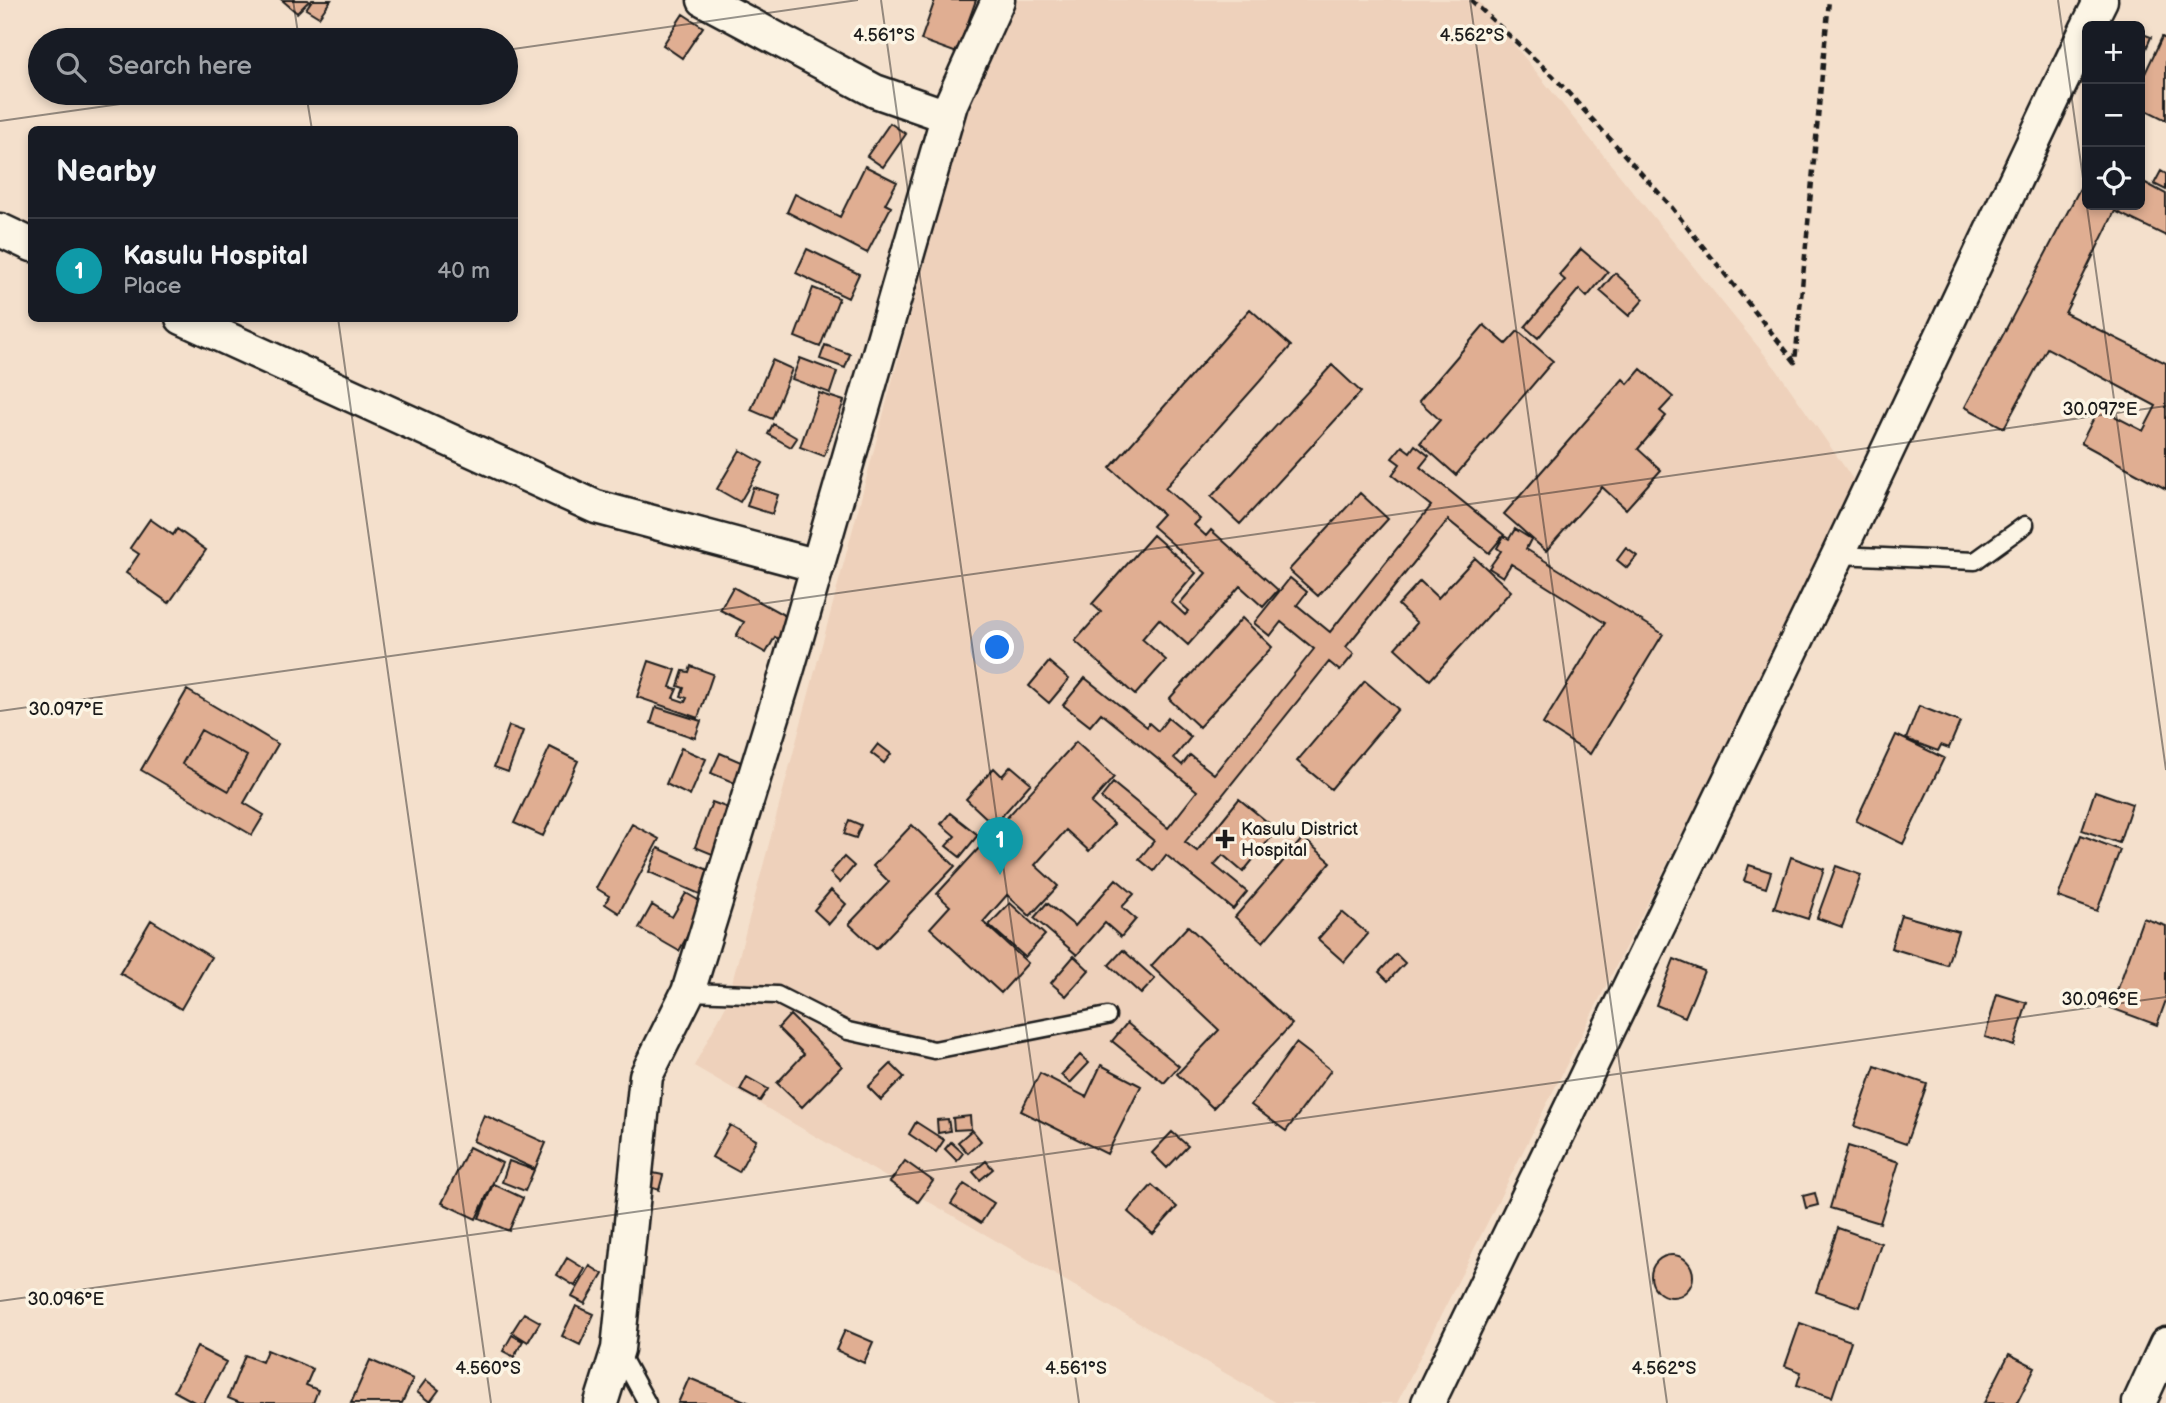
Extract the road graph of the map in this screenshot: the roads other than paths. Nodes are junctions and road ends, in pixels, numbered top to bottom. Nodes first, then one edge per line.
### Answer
1 (704, 0) edge
2 (998, 0) edge
3 (2101, 0) edge
4 (2091, 21) edge
5 (2082, 40) edge
6 (947, 116) junction
7 (0, 230) edge
8 (28, 243) edge
9 (191, 322) edge
10 (2025, 526) dead end
11 (1838, 555) junction
12 (818, 566) junction
13 (688, 992) junction
14 (1107, 1016) dead end
15 (2166, 1344) edge
16 (618, 1349) junction
17 (601, 1403) edge
18 (647, 1403) edge
19 (1428, 1403) edge
20 (2139, 1403) edge

1 - 6 street
2 - 6 street
3 - 4 street
5 - 11 street
6 - 12 street
7 - 8 street
9 - 12 street
10 - 11 lane
11 - 19 street
12 - 13 street
13 - 14 lane
13 - 16 street
15 - 20 street
16 - 17 street
16 - 18 lane

